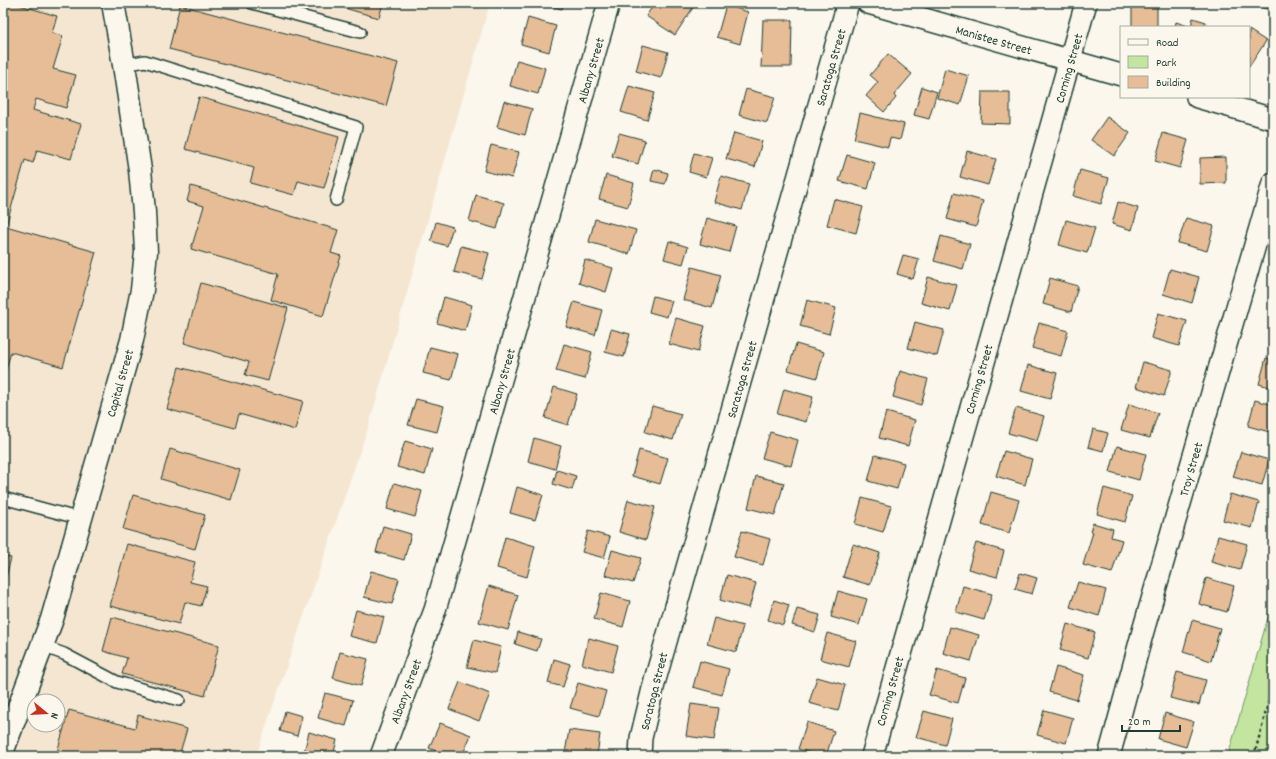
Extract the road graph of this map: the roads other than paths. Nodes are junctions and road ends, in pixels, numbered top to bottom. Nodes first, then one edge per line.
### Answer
1 (113, 3) edge
2 (252, 3) edge
3 (610, 3) edge
4 (848, 3) edge
5 (868, 3) edge
6 (1086, 3) edge
7 (360, 32) dead end
8 (1070, 61) junction
9 (124, 65) junction
10 (1120, 75) edge
11 (1200, 98) edge
12 (1273, 119) edge
13 (1273, 183) edge
14 (336, 200) dead end
15 (3, 498) edge
16 (81, 519) junction
17 (42, 646) junction
18 (179, 700) dead end
19 (3, 750) edge
20 (381, 756) edge
21 (640, 756) edge
22 (872, 756) edge
23 (1109, 756) edge

1 - 9 street, Capital Street
2 - 7 lane
3 - 20 street, Albany Street
4 - 21 street, Saratoga Street
5 - 8 street, Manistee Street
6 - 8 street, Corning Street
8 - 10 street, Manistee Street
8 - 22 street, Corning Street
9 - 14 lane
9 - 16 street, Capital Street
11 - 12 street
13 - 23 street, Troy Street
15 - 16 lane
16 - 17 street, Capital Street
17 - 18 lane
17 - 19 street, Capital Street

